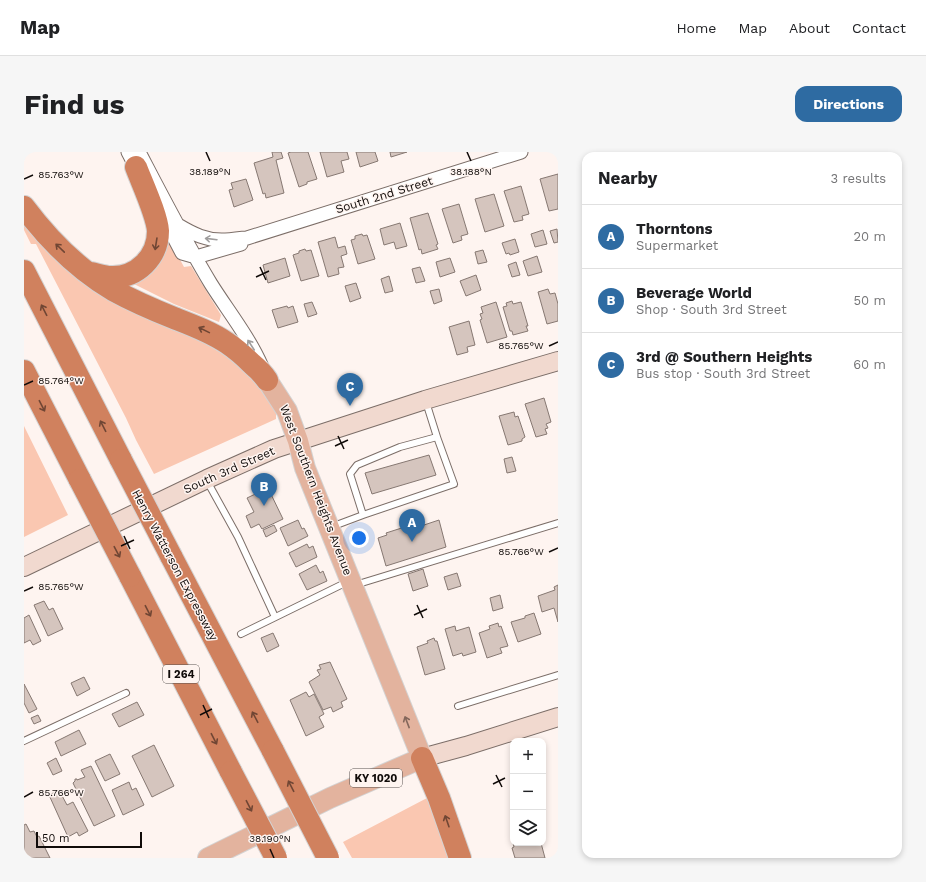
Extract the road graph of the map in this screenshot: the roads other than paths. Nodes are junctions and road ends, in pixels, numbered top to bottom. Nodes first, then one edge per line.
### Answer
1 (521, 152) edge
2 (134, 157) edge
3 (24, 207) edge
4 (178, 225) junction
5 (247, 238) junction
6 (196, 257) junction
7 (24, 270) edge
8 (90, 273) junction
9 (558, 361) edge
10 (24, 371) edge
11 (267, 380) junction
12 (426, 400) junction
13 (437, 437) junction
14 (298, 441) junction
15 (207, 479) junction
16 (364, 515) junction
17 (558, 523) edge
18 (330, 528) junction
19 (24, 567) edge
20 (352, 583) junction
21 (275, 617) junction
22 (241, 634) dead end
23 (558, 675) edge
24 (126, 693) dead end
25 (458, 706) dead end
26 (558, 717) edge
27 (24, 741) edge
28 (422, 758) junction
29 (208, 858) edge
30 (276, 858) edge
31 (328, 858) edge
32 (460, 858) edge

1 - 5 street, South 2nd Street
2 - 4 street, West Southern Heights Avenue
2 - 6 street
2 -> 8 highway
8 -> 3 highway
5 -> 4 street, South 2nd Street
4 - 6 street, West Southern Heights Avenue
5 - 6 street, South 2nd Street
11 -> 6 street, West Southern Heights Avenue
31 -> 7 highway, Henry Watterson Expressway, bridge
11 -> 8 highway
9 - 12 main road, South 3rd Street
10 -> 30 highway, I 264, bridge
11 - 14 main road, West Southern Heights Avenue
12 - 13 lane
12 - 14 main road, South 3rd Street
13 - 16 lane
13 - 16 lane
14 - 15 main road, South 3rd Street
14 - 18 main road, West Southern Heights Avenue
15 - 19 main road, South 3rd Street
15 - 21 lane
16 - 18 lane
17 - 20 lane
18 - 20 main road, West Southern Heights Avenue
20 - 21 lane
28 -> 20 main road, West Southern Heights Avenue
21 - 22 lane
23 - 25 lane
24 - 27 lane
26 - 28 main road, KY 1020
28 - 29 main road, KY 1020
32 -> 28 highway

